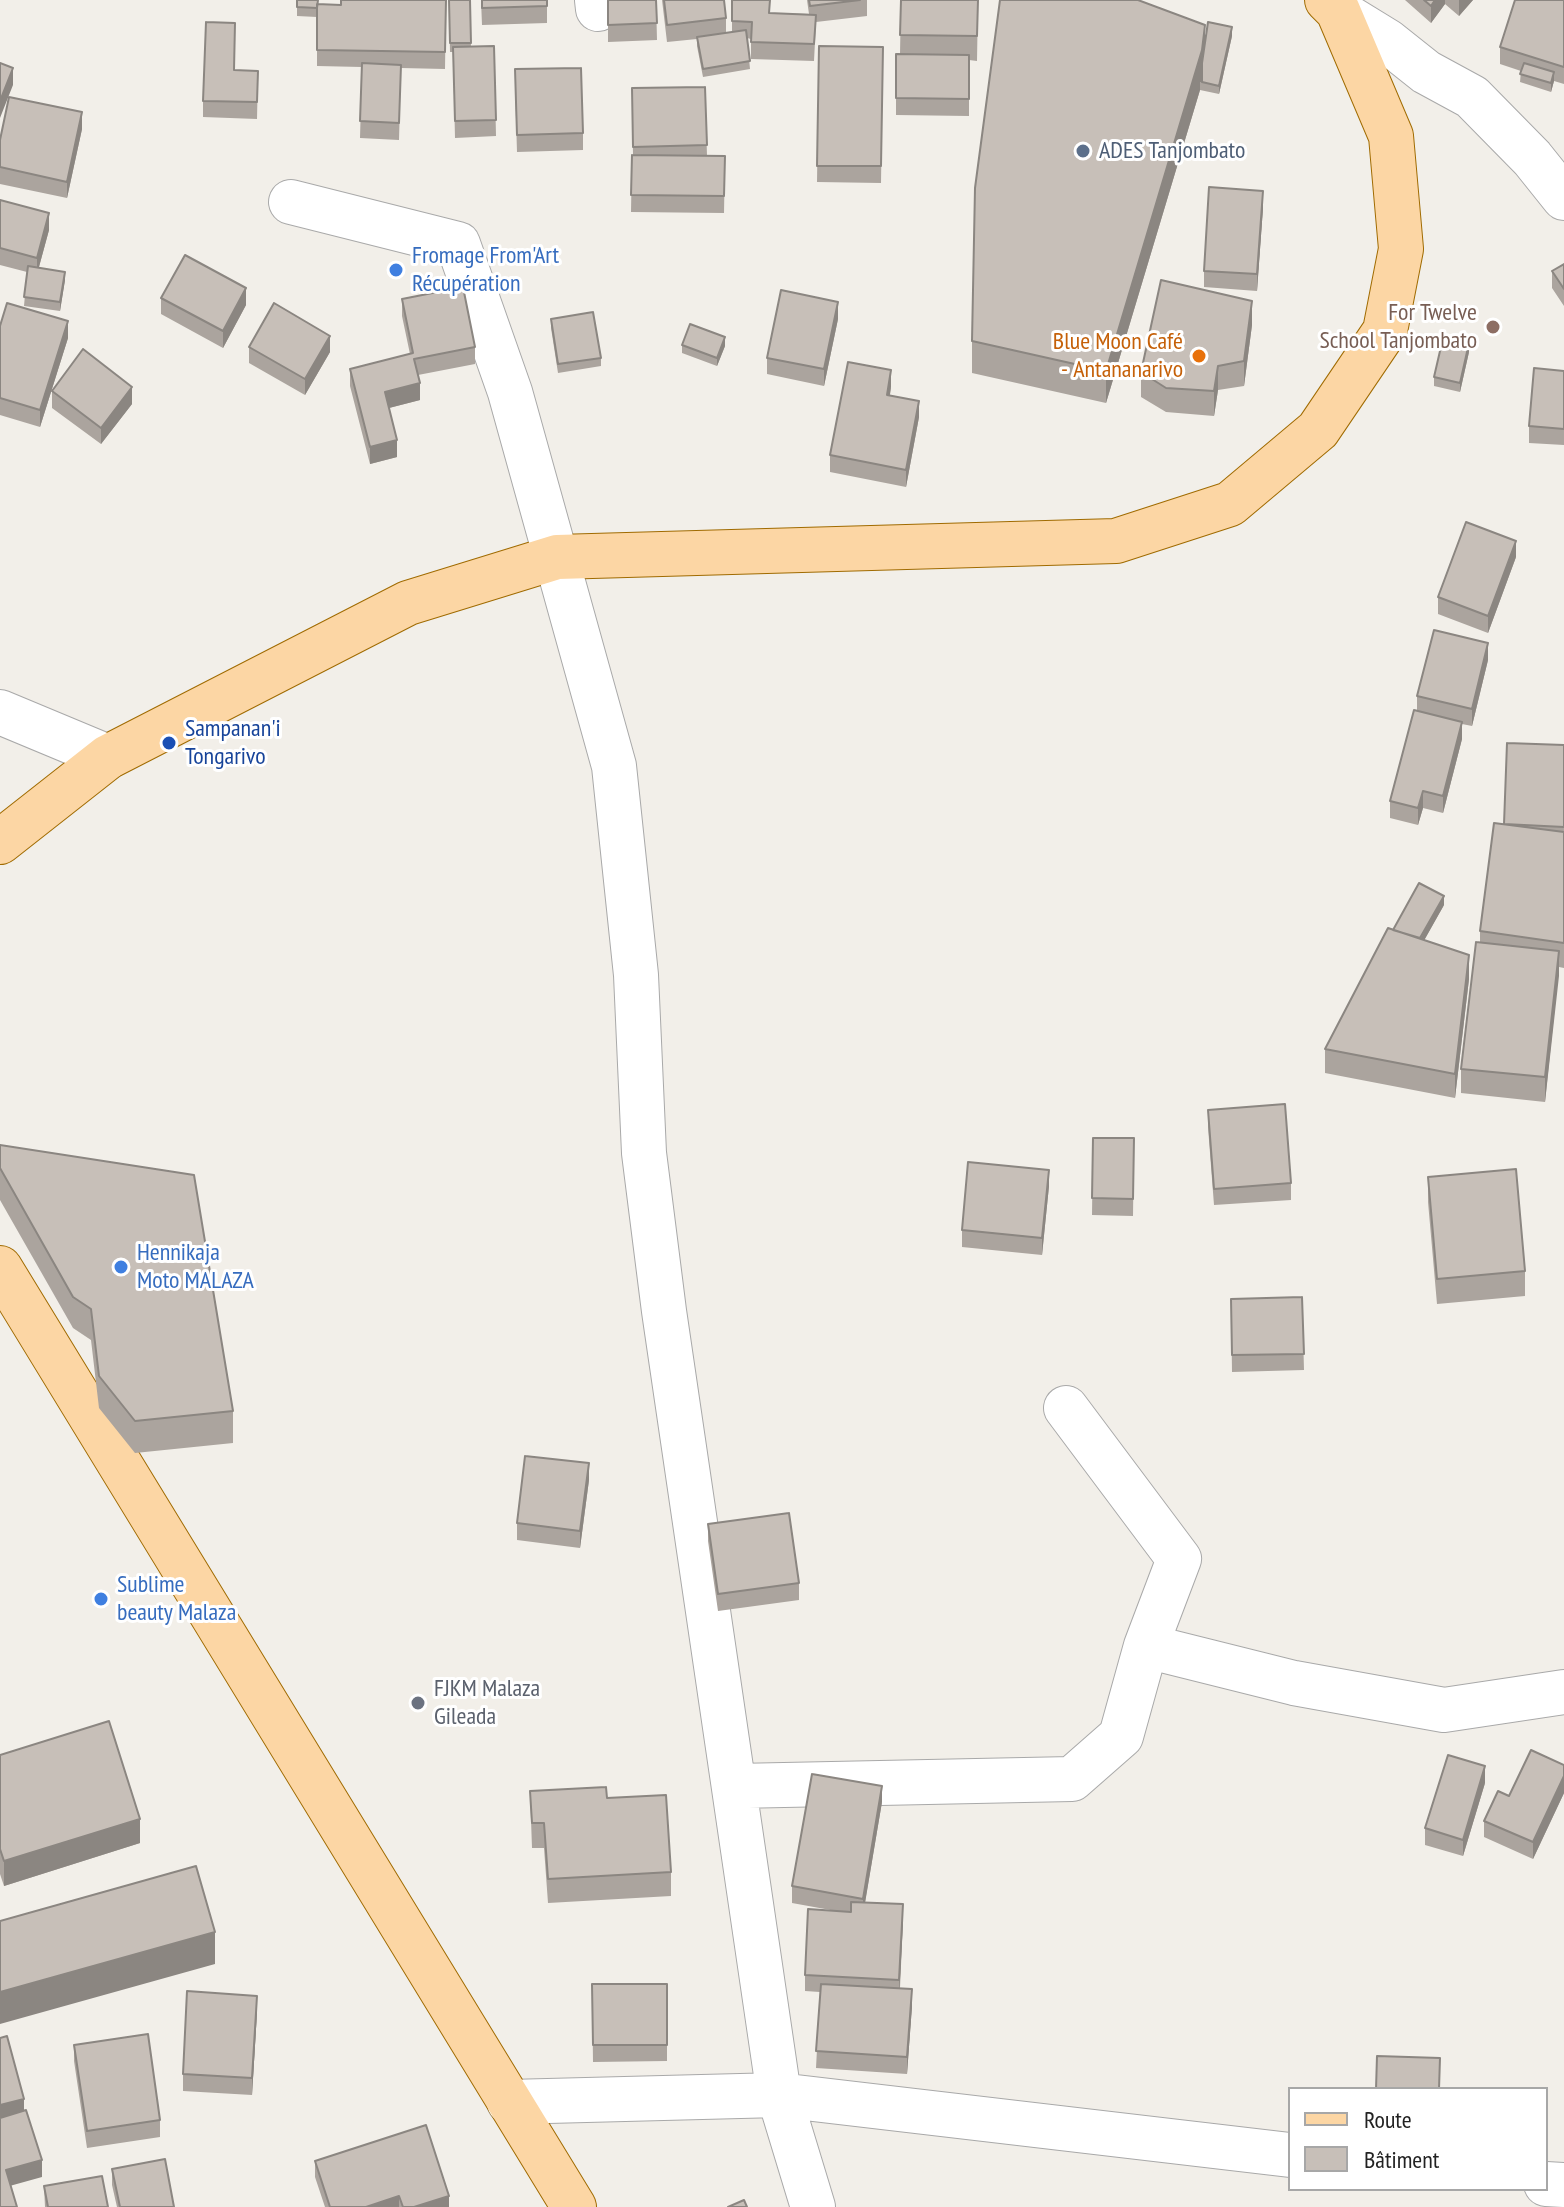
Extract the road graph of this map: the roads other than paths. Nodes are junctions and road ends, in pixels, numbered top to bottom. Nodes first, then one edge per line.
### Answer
1 (1332, 6) edge
2 (1564, 198) edge
3 (291, 202) dead end
4 (557, 557) junction
5 (0, 712) edge
6 (108, 757) junction
7 (0, 842) edge
8 (0, 1268) edge
9 (1066, 1408) dead end
10 (1146, 1646) junction
11 (1564, 1692) edge
12 (736, 1786) junction
13 (779, 2095) junction
14 (509, 2102) junction
15 (1288, 2155) edge
16 (574, 2207) edge
17 (813, 2207) edge

1 - 2 street
1 - 4 main road
3 - 4 street
4 - 6 main road
4 - 12 street
5 - 6 street
6 - 7 main road
8 - 14 main road
9 - 10 street
10 - 11 street
10 - 12 street
12 - 13 street
13 - 14 street
13 - 15 street
13 - 17 street
14 - 16 main road

